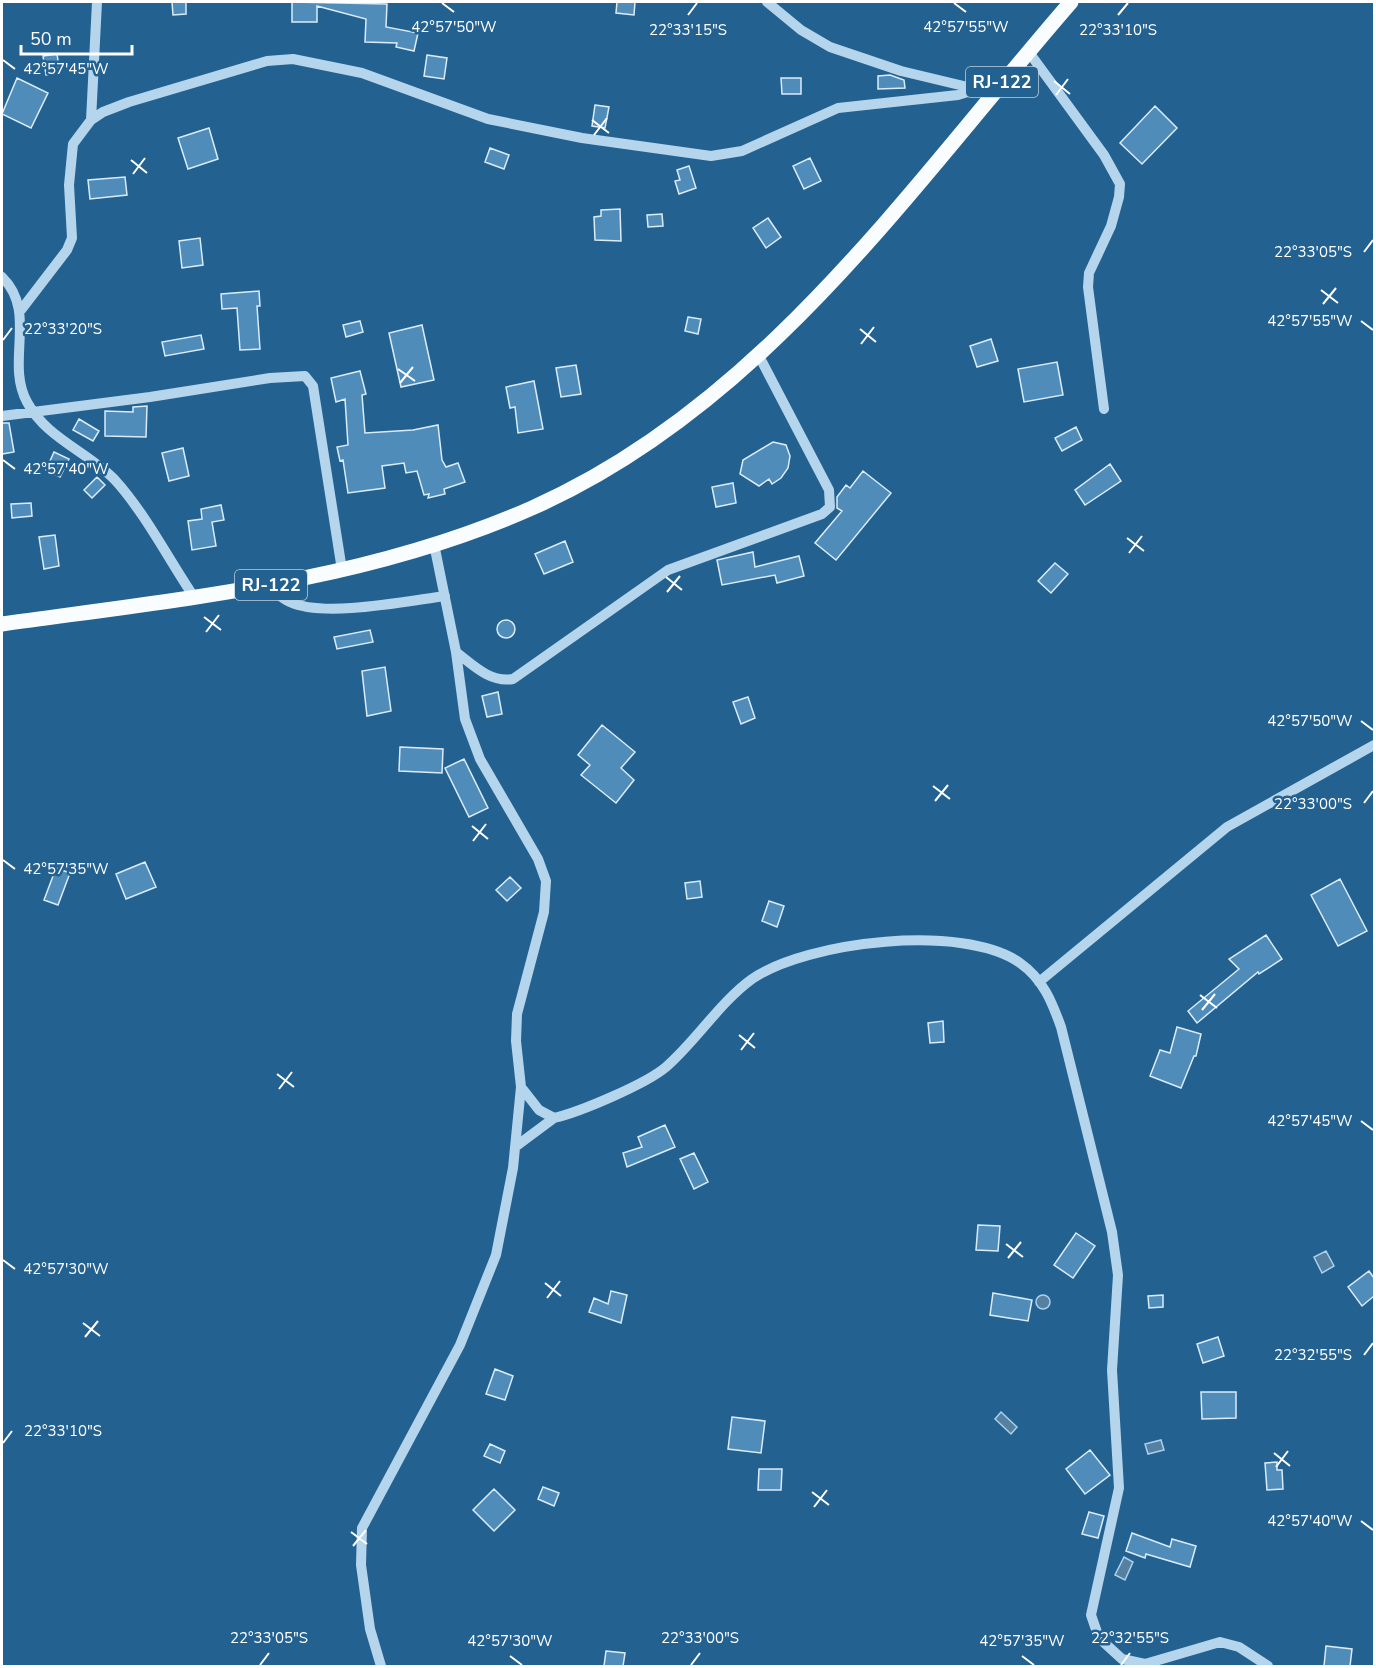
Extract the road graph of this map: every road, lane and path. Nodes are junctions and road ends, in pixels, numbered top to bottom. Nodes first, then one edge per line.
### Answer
1 (97, 2) edge
2 (767, 2) edge
3 (1071, 2) edge
4 (1028, 51) junction
5 (974, 90) junction
6 (993, 93) junction
7 (91, 120) junction
8 (2, 277) edge
9 (21, 310) junction
10 (758, 354) junction
11 (1104, 409) dead end
12 (32, 410) junction
13 (2, 416) edge
14 (434, 544) junction
15 (342, 570) junction
16 (267, 586) junction
17 (445, 596) junction
18 (194, 597) junction
19 (2, 624) edge
20 (456, 652) junction
21 (1374, 745) edge
22 (1039, 982) junction
23 (521, 1088) junction
24 (554, 1118) junction
25 (515, 1147) junction
26 (381, 1666) edge
27 (1268, 1666) edge

1 - 7 street
2 - 5 street
3 - 4 main road, RJ-122
4 - 6 main road, RJ-122
4 - 11 street
5 - 6 street
5 - 7 street
6 - 10 main road, RJ-122
7 - 9 street
8 - 9 street
9 - 12 street
10 - 14 main road, RJ-122
10 - 20 street
12 - 13 street
12 - 15 street
12 - 18 street
14 - 15 main road, RJ-122
14 - 17 street
15 - 16 main road, RJ-122
16 - 17 street
16 - 18 main road, RJ-122
17 - 20 street
18 - 19 main road, RJ-122
20 - 23 street
21 - 22 street
22 - 24 street
22 - 27 street
23 - 24 street
23 - 25 street
24 - 25 street
25 - 26 street

